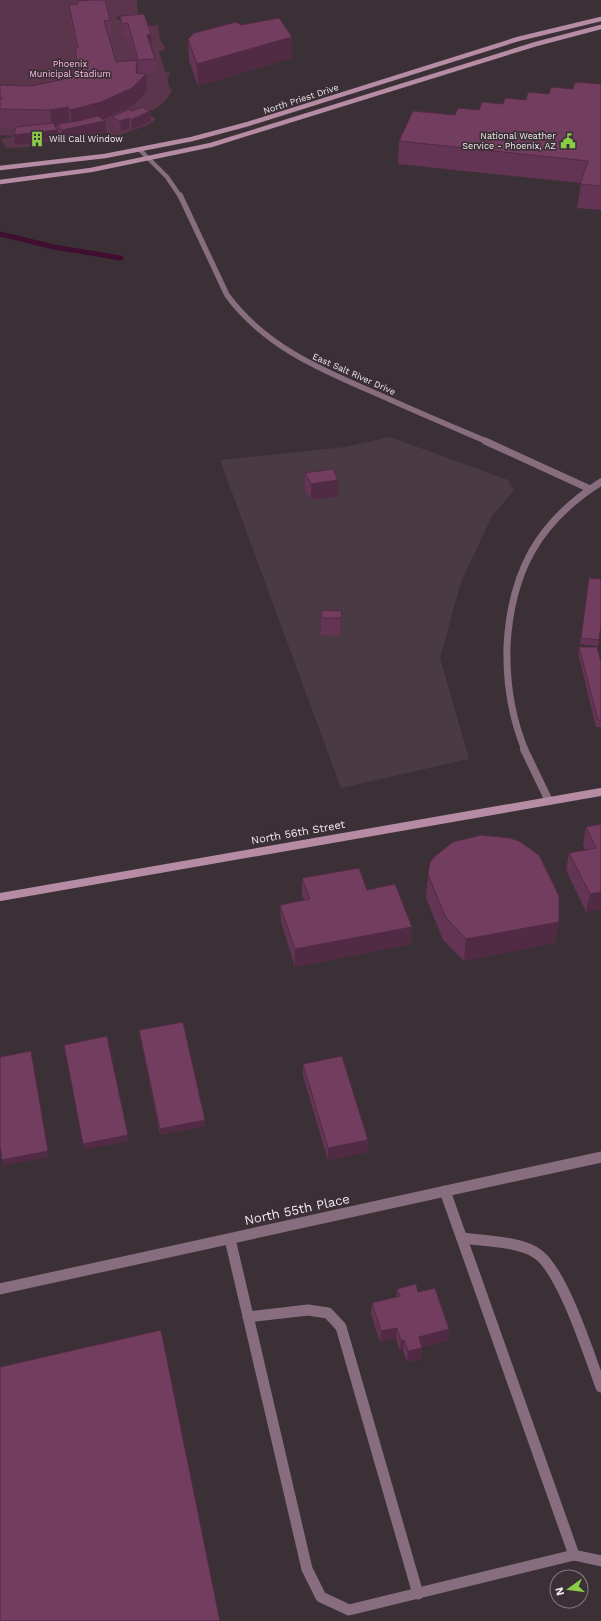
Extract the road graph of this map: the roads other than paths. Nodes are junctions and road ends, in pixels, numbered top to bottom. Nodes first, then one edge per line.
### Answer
1 (601, 19) edge
2 (601, 27) edge
3 (140, 150) junction
4 (150, 160) junction
5 (0, 168) edge
6 (0, 182) edge
7 (601, 482) edge
8 (590, 489) junction
9 (601, 792) edge
10 (549, 801) junction
11 (0, 897) edge
12 (601, 1157) edge
13 (445, 1191) junction
14 (462, 1238) junction
15 (230, 1239) junction
16 (0, 1289) edge
17 (248, 1317) junction
18 (601, 1387) edge
19 (574, 1555) junction
20 (601, 1561) edge
21 (418, 1594) junction

1 - 3 main road, North Priest Drive
2 - 4 main road, North Priest Drive
3 - 4 street, East Salt River Drive
3 - 5 main road, North Priest Drive
4 - 6 main road, North Priest Drive
4 - 8 street, East Salt River Drive
7 - 8 street
8 - 10 street
9 - 10 main road, North 56th Street
10 - 11 main road, North 56th Street
12 - 13 street, North 55th Place
13 - 14 street
13 - 15 street, North 55th Place
14 - 18 street
14 - 19 street
15 - 16 street, North 55th Place
15 - 17 street
17 - 21 street
17 - 21 street
19 - 20 street
19 - 21 street

